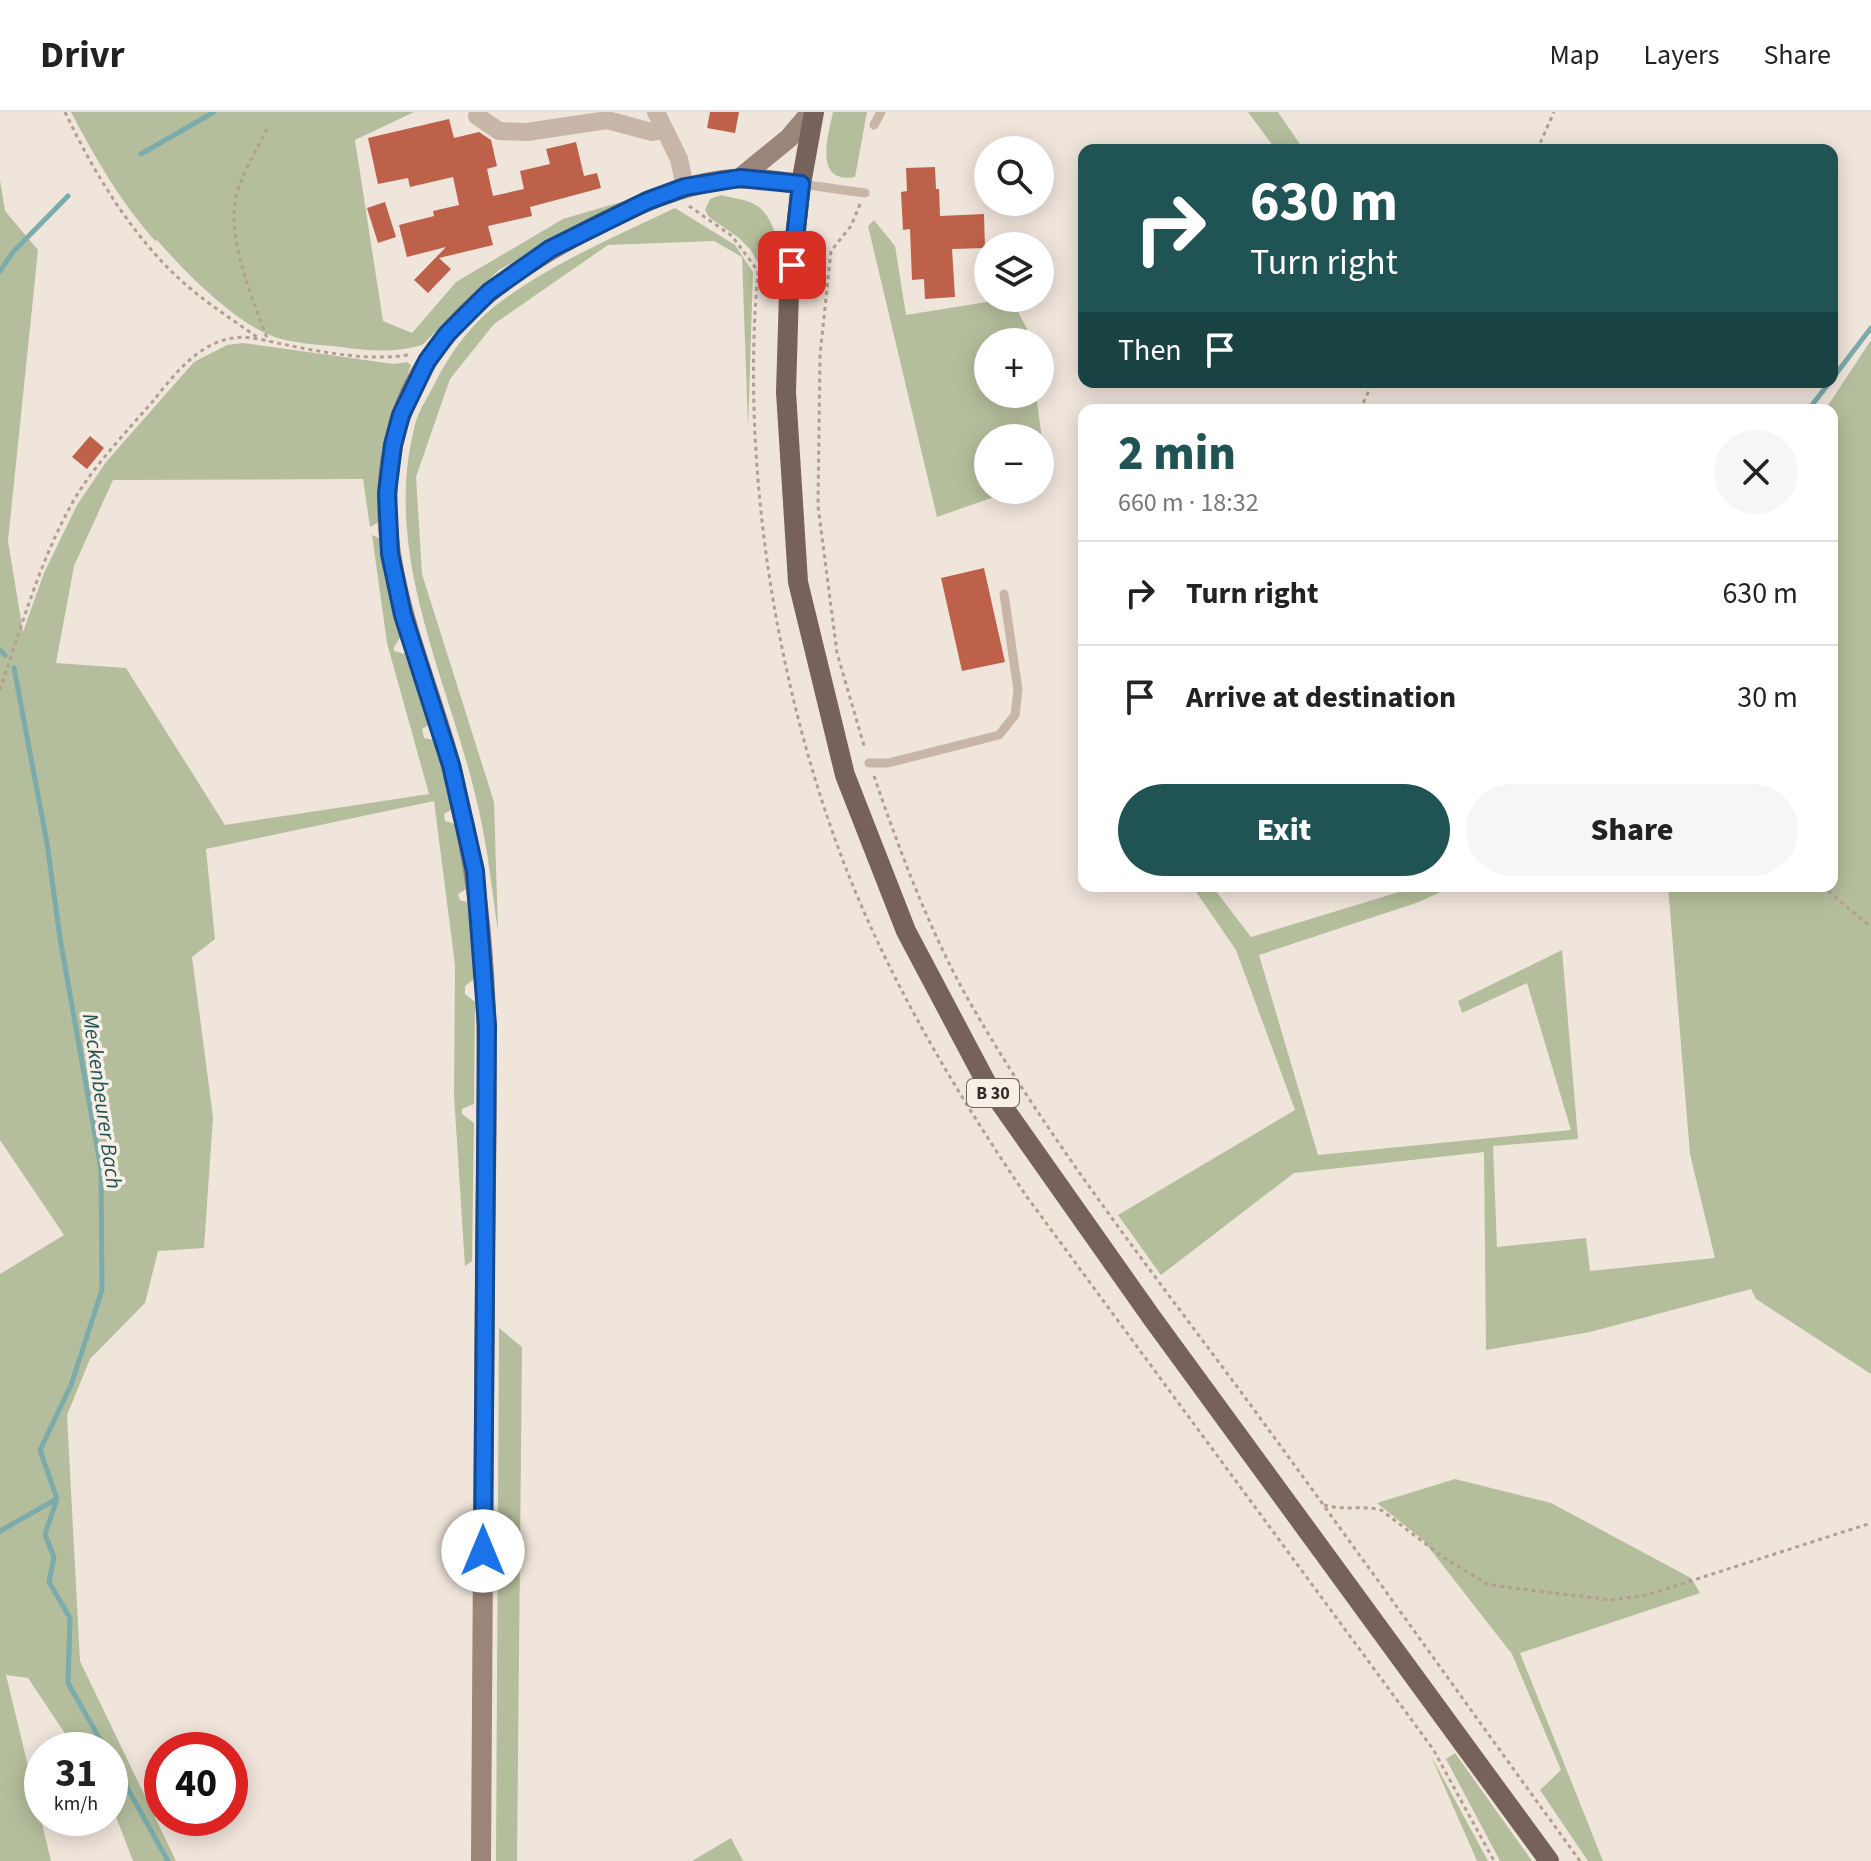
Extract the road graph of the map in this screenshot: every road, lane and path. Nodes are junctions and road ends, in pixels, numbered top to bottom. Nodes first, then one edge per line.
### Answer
1 (65, 112) edge
2 (656, 112) edge
3 (812, 112) edge
4 (881, 112) edge
5 (1554, 112) edge
6 (477, 116) dead end
7 (874, 125) dead end
8 (267, 129) dead end
9 (663, 130) junction
10 (1540, 144) edge
11 (740, 178) junction
12 (801, 184) junction
13 (685, 187) junction
14 (865, 193) joint
15 (260, 340) junction
16 (268, 341) junction
17 (427, 361) junction
18 (1004, 594) dead end
19 (0, 690) edge
20 (869, 763) junction
21 (1829, 892) edge
22 (1871, 927) edge
23 (1323, 1504) junction
24 (1871, 1523) edge
25 (481, 1861) edge
26 (1494, 1861) edge
27 (1549, 1861) edge
28 (1580, 1861) edge

1 - 15 path
2 - 9 street
3 - 11 street
3 - 12 main road, B 30
4 - 7 lane
5 - 10 path
6 - 9 street
8 - 16 path
9 - 13 street
11 - 12 street
11 - 13 street
12 - 14 lane
12 - 27 main road, B 30
13 - 17 street
13 - 26 path
14 - 20 path
15 - 16 path
15 - 19 path
16 - 17 path
17 - 25 street
18 - 20 lane
20 - 23 path
21 - 22 path
23 - 24 path
23 - 28 path

